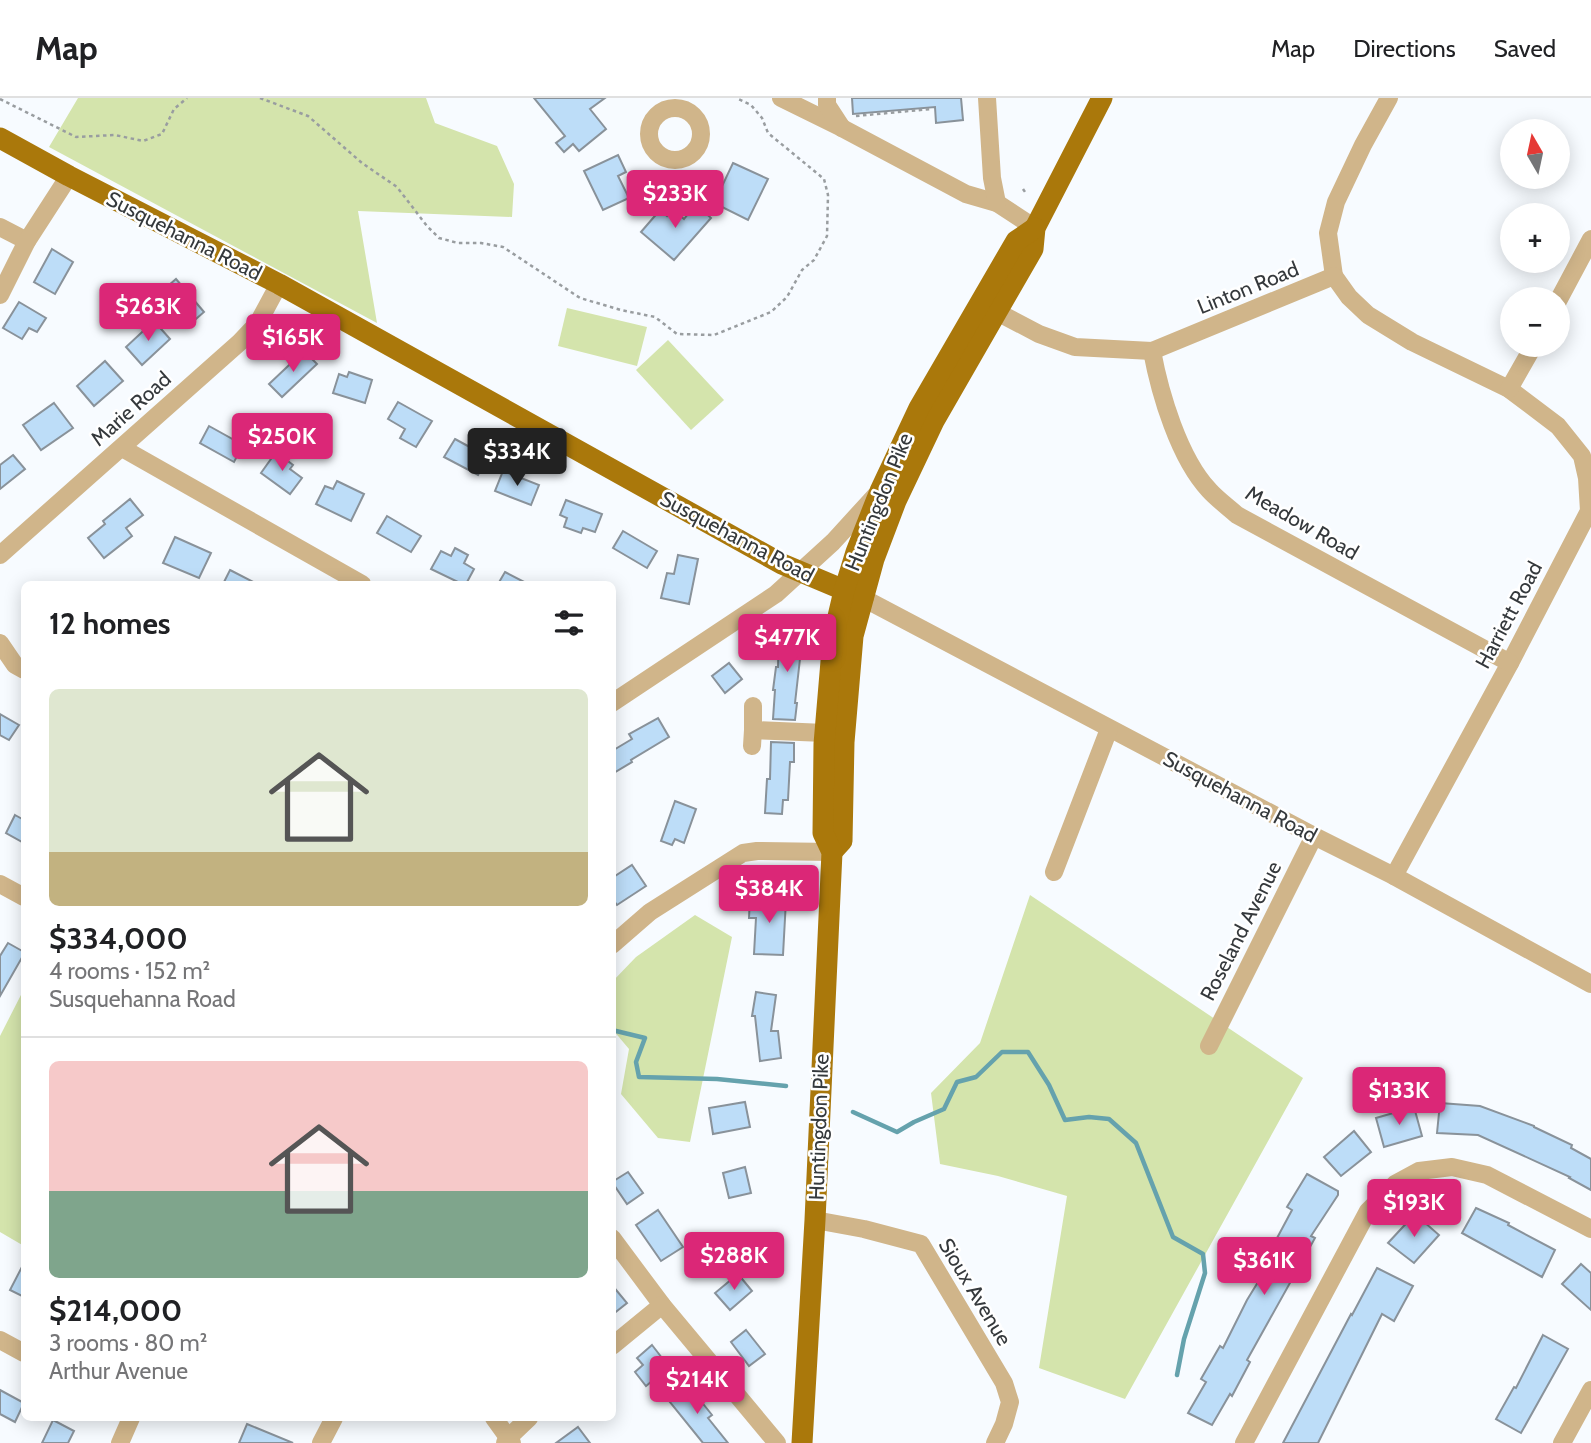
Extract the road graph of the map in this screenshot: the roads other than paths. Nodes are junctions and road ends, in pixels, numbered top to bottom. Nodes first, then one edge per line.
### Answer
1 (781, 98) edge
2 (827, 98) edge
3 (987, 98) edge
4 (1102, 98) edge
5 (1390, 98) edge
6 (846, 122) junction
7 (0, 138) edge
8 (69, 176) junction
9 (997, 204) junction
10 (0, 227) edge
11 (1035, 228) junction
12 (1591, 239) edge
13 (27, 241) junction
14 (1335, 276) junction
15 (279, 284) junction
16 (1565, 287) edge
17 (0, 295) edge
18 (990, 305) junction
19 (1152, 351) junction
20 (1527, 357) edge
21 (1510, 389) junction
22 (122, 448) junction
23 (880, 491) junction
24 (0, 555) edge
25 (801, 573) junction
26 (357, 581) edge
27 (853, 595) junction
28 (0, 643) edge
29 (1510, 663) junction
30 (20, 668) edge
31 (616, 700) edge
32 (753, 706) dead end
33 (1109, 729) junction
34 (825, 733) junction
35 (1314, 836) junction
36 (832, 852) junction
37 (1054, 872) dead end
38 (1394, 876) junction
39 (0, 884) edge
40 (21, 895) edge
41 (616, 942) edge
42 (1591, 984) edge
43 (1209, 1046) dead end
44 (815, 1220) junction
45 (1591, 1229) edge
46 (616, 1243) edge
47 (662, 1305) junction
48 (0, 1340) edge
49 (616, 1343) edge
50 (21, 1351) edge
51 (1591, 1390) edge
52 (130, 1421) edge
53 (332, 1421) edge
54 (496, 1421) edge
55 (526, 1421) edge
56 (508, 1441) edge
57 (120, 1443) edge
58 (321, 1443) edge
59 (776, 1443) edge
60 (802, 1443) edge
61 (995, 1443) edge
62 (1244, 1443) edge
63 (1562, 1443) edge

1 - 6 street
2 - 6 street
3 - 9 street
4 - 11 main road, Huntingdon Pike
5 - 14 street
6 - 9 street
7 - 8 main road, Susquehanna Road
8 - 13 street
8 - 15 main road, Susquehanna Road
9 - 11 street
10 - 13 street
11 - 18 main road, Huntingdon Pike
12 - 16 street
13 - 17 street
14 - 19 street, Linton Road
14 - 21 street
15 - 22 street, Marie Road
15 - 25 main road, Susquehanna Road
18 - 19 street, Linton Road
18 - 23 main road, Huntingdon Pike
18 - 27 main road, Huntingdon Pike
19 - 29 street, Meadow Road
20 - 21 street
21 - 29 street, Harriett Road
22 - 24 street, Marie Road
22 - 26 street
23 - 25 street
23 - 27 main road, Huntingdon Pike
25 - 27 main road, Susquehanna Road
25 - 31 street
27 - 33 street, Susquehanna Road
27 - 34 main road, Huntingdon Pike
27 - 36 main road, Huntingdon Pike
28 - 30 street
29 - 38 street, Harriett Road
32 - 34 street
33 - 35 street, Susquehanna Road
33 - 37 street
34 - 36 main road, Huntingdon Pike
35 - 38 street, Susquehanna Road
35 - 43 street, Roseland Avenue
36 - 41 street
36 - 44 main road, Huntingdon Pike
38 - 42 street, Susquehanna Road
39 - 40 street
44 - 60 main road, Huntingdon Pike
44 - 61 street, Sioux Avenue
45 - 62 street
46 - 47 street
47 - 49 street
47 - 59 street
48 - 50 street
51 - 63 street
52 - 57 street
53 - 58 street
54 - 56 street
55 - 56 street

